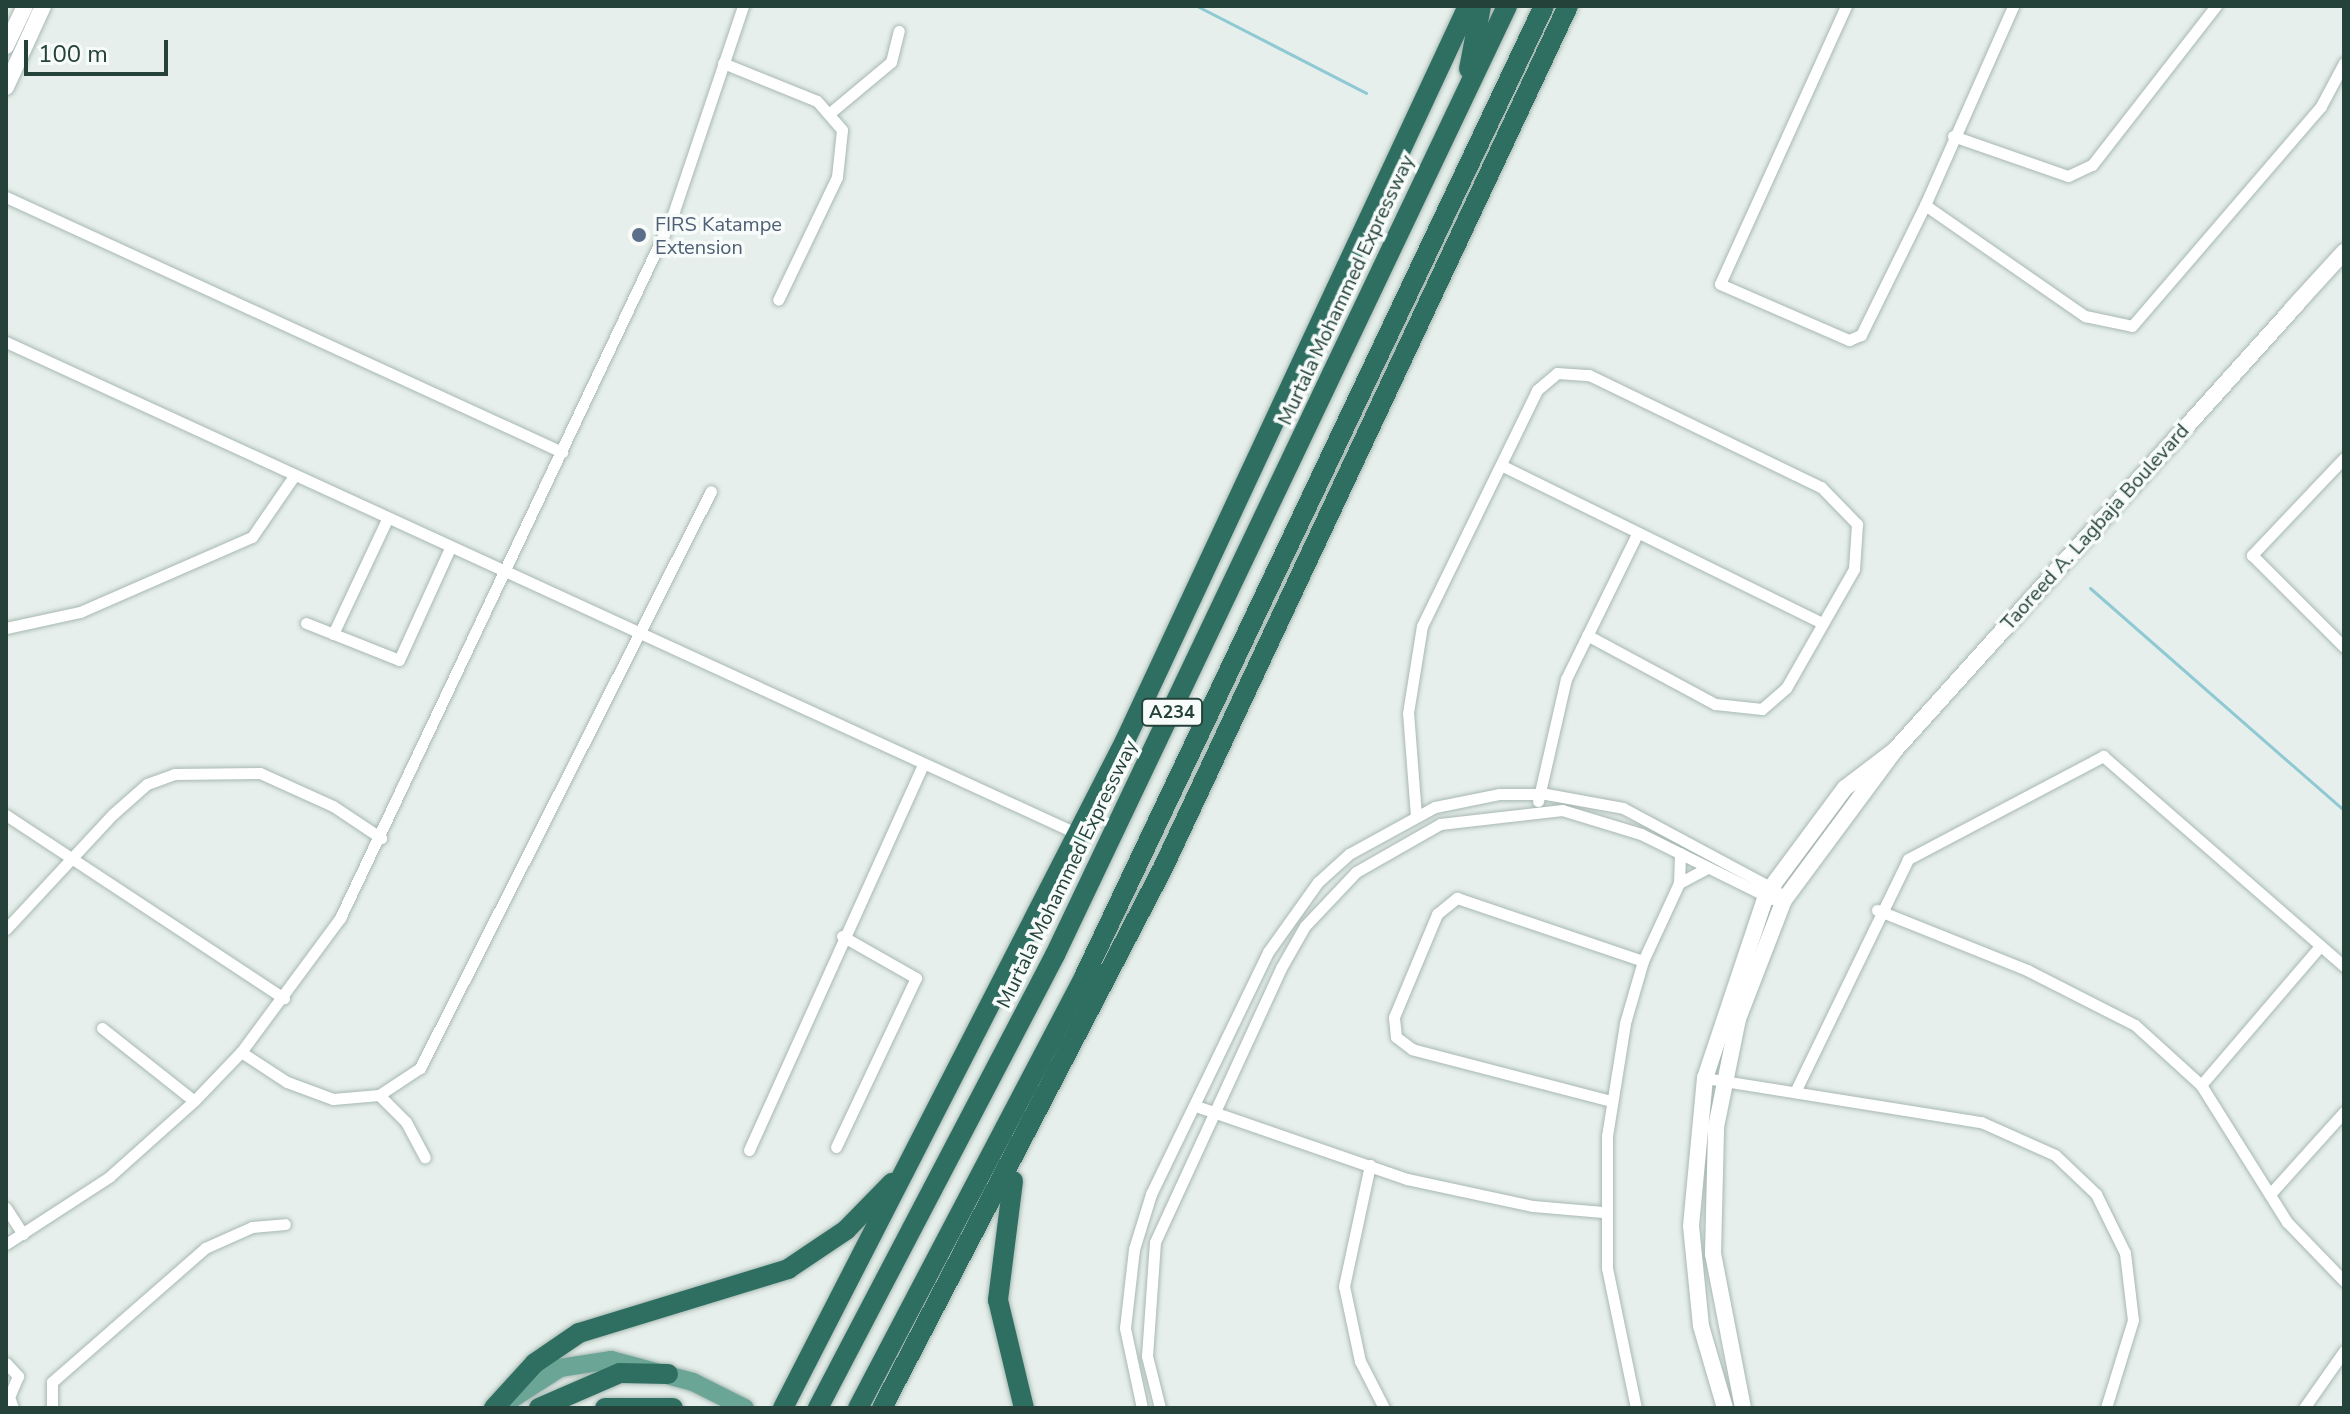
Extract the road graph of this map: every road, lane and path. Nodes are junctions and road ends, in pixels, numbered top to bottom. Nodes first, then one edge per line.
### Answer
1 (25, 6) edge
2 (43, 6) edge
3 (743, 6) edge
4 (1468, 6) edge
5 (1481, 6) edge
6 (1507, 6) edge
7 (1545, 6) edge
8 (1568, 6) edge
9 (1846, 6) edge
10 (2013, 6) edge
11 (2216, 6) edge
12 (899, 31) dead end
13 (6, 46) edge
14 (723, 63) junction
15 (2344, 63) edge
16 (6, 87) edge
17 (1463, 98) junction
18 (831, 112) junction
19 (1517, 115) junction
20 (1953, 136) junction
21 (6, 197) edge
22 (1925, 205) junction
23 (2344, 252) edge
24 (778, 300) dead end
25 (2296, 305) junction
26 (6, 342) edge
27 (2222, 385) dead end
28 (562, 452) junction
29 (2344, 458) edge
30 (1503, 466) junction
31 (294, 476) junction
32 (711, 491) dead end
33 (387, 519) junction
34 (1637, 534) junction
35 (450, 548) junction
36 (506, 576) junction
37 (306, 623) dead end
38 (1822, 623) junction
39 (6, 628) edge
40 (333, 634) junction
41 (1587, 635) junction
42 (639, 637) junction
43 (2344, 647) edge
44 (1895, 750) junction
45 (922, 766) junction
46 (1538, 794) junction
47 (1419, 795) junction
48 (1434, 808) junction
49 (1538, 809) junction
50 (6, 815) edge
51 (1416, 816) junction
52 (1078, 834) junction
53 (381, 838) junction
54 (1680, 853) junction
55 (73, 860) junction
56 (1707, 868) junction
57 (1679, 883) junction
58 (1768, 892) junction
59 (1784, 900) junction
60 (1877, 910) junction
61 (6, 929) edge
62 (842, 936) junction
63 (2320, 946) junction
64 (1643, 961) junction
65 (2344, 966) edge
66 (284, 998) junction
67 (102, 1028) dead end
68 (241, 1052) junction
69 (1068, 1058) junction
70 (1705, 1078) junction
71 (1723, 1080) junction
72 (2201, 1085) junction
73 (1795, 1092) junction
74 (379, 1095) junction
75 (194, 1101) junction
76 (1611, 1101) junction
77 (944, 1103) junction
78 (1196, 1106) junction
79 (2344, 1112) edge
80 (1213, 1113) junction
81 (836, 1147) dead end
82 (749, 1150) dead end
83 (425, 1157) dead end
84 (1370, 1165) junction
85 (2271, 1193) junction
86 (6, 1208) edge
87 (1603, 1212) junction
88 (285, 1224) dead end
89 (23, 1234) junction
90 (6, 1244) edge
91 (2344, 1281) edge
92 (2344, 1351) edge
93 (6, 1363) edge
94 (668, 1374) junction
95 (13, 1408) edge
96 (52, 1408) edge
97 (494, 1408) edge
98 (501, 1408) edge
99 (539, 1408) edge
100 (605, 1408) edge
101 (673, 1408) edge
102 (745, 1408) edge
103 (783, 1408) edge
104 (818, 1408) edge
105 (858, 1408) edge
106 (882, 1408) edge
107 (1024, 1408) edge
108 (1142, 1408) edge
109 (1160, 1408) edge
110 (1384, 1408) edge
111 (1636, 1408) edge
112 (1725, 1408) edge
113 (1743, 1408) edge
114 (2106, 1408) edge
115 (2304, 1408) edge

1 - 13 street
2 - 16 street
3 - 14 street
4 - 52 highway, Murtala Mohammed Expressway
5 - 17 highway
6 - 17 highway, Murtala Mohammed Expressway / A234
7 - 19 highway
7 - 105 highway, A234
8 - 19 highway
9 - 22 street
10 - 20 street
11 - 20 street
12 - 18 street
14 - 18 street
14 - 28 street
15 - 22 street
17 - 104 highway, Murtala Mohammed Expressway / A234
18 - 24 street
19 - 69 highway
20 - 22 street
21 - 28 street
23 - 25 street, Taoreed A. Lagbaja Boulevard
25 - 27 street, Taoreed A. Lagbaja Boulevard
25 - 44 street, Taoreed A. Lagbaja Boulevard
26 - 31 street
28 - 36 street
29 - 43 street
30 - 34 street
30 - 38 street
30 - 47 street
31 - 33 street
31 - 39 street
32 - 42 street
33 - 35 street
33 - 40 street
34 - 38 street
34 - 41 street
35 - 36 street
35 - 40 street
36 - 42 street
36 - 53 street
37 - 40 street
38 - 41 street
41 - 46 street
42 - 45 street
42 - 74 street
44 - 58 street, Taoreed A. Lagbaja Boulevard
44 - 59 street, Taoreed A. Lagbaja Boulevard
45 - 52 street
45 - 62 street
46 - 48 street
46 - 49 street
46 - 58 street
47 - 48 street
47 - 51 street
48 - 51 street
49 - 54 street
49 - 80 street
50 - 55 street
51 - 78 street
52 - 77 highway, Murtala Mohammed Expressway
53 - 55 street
53 - 66 street
54 - 56 street
54 - 57 street
55 - 61 street
55 - 66 street
56 - 57 street
56 - 58 street
57 - 64 street
58 - 59 street
58 - 70 street, Taoreed A. Lagbaja Boulevard
59 - 71 street, Taoreed A. Lagbaja Boulevard
60 - 63 street
60 - 72 street
60 - 73 street
62 - 81 street
62 - 82 street
63 - 65 street
63 - 72 street
64 - 76 street
64 - 76 street
66 - 68 street
67 - 75 street
68 - 74 street
68 - 75 street
69 - 106 highway
69 - 107 highway
70 - 71 street
70 - 112 street, Taoreed A. Lagbaja Boulevard
71 - 73 street
71 - 113 street, Taoreed A. Lagbaja Boulevard
72 - 85 street
73 - 114 street
74 - 83 street
75 - 89 street
76 - 87 street
77 - 97 highway
77 - 103 highway, Murtala Mohammed Expressway
78 - 80 street
78 - 108 street
79 - 85 street
80 - 84 street
80 - 109 street
84 - 87 street
84 - 110 street
85 - 91 street
86 - 89 street
87 - 111 street
88 - 96 street
89 - 90 street
92 - 115 street
93 - 95 street
94 - 98 main road
94 - 99 highway
94 - 102 main road
100 - 101 highway

